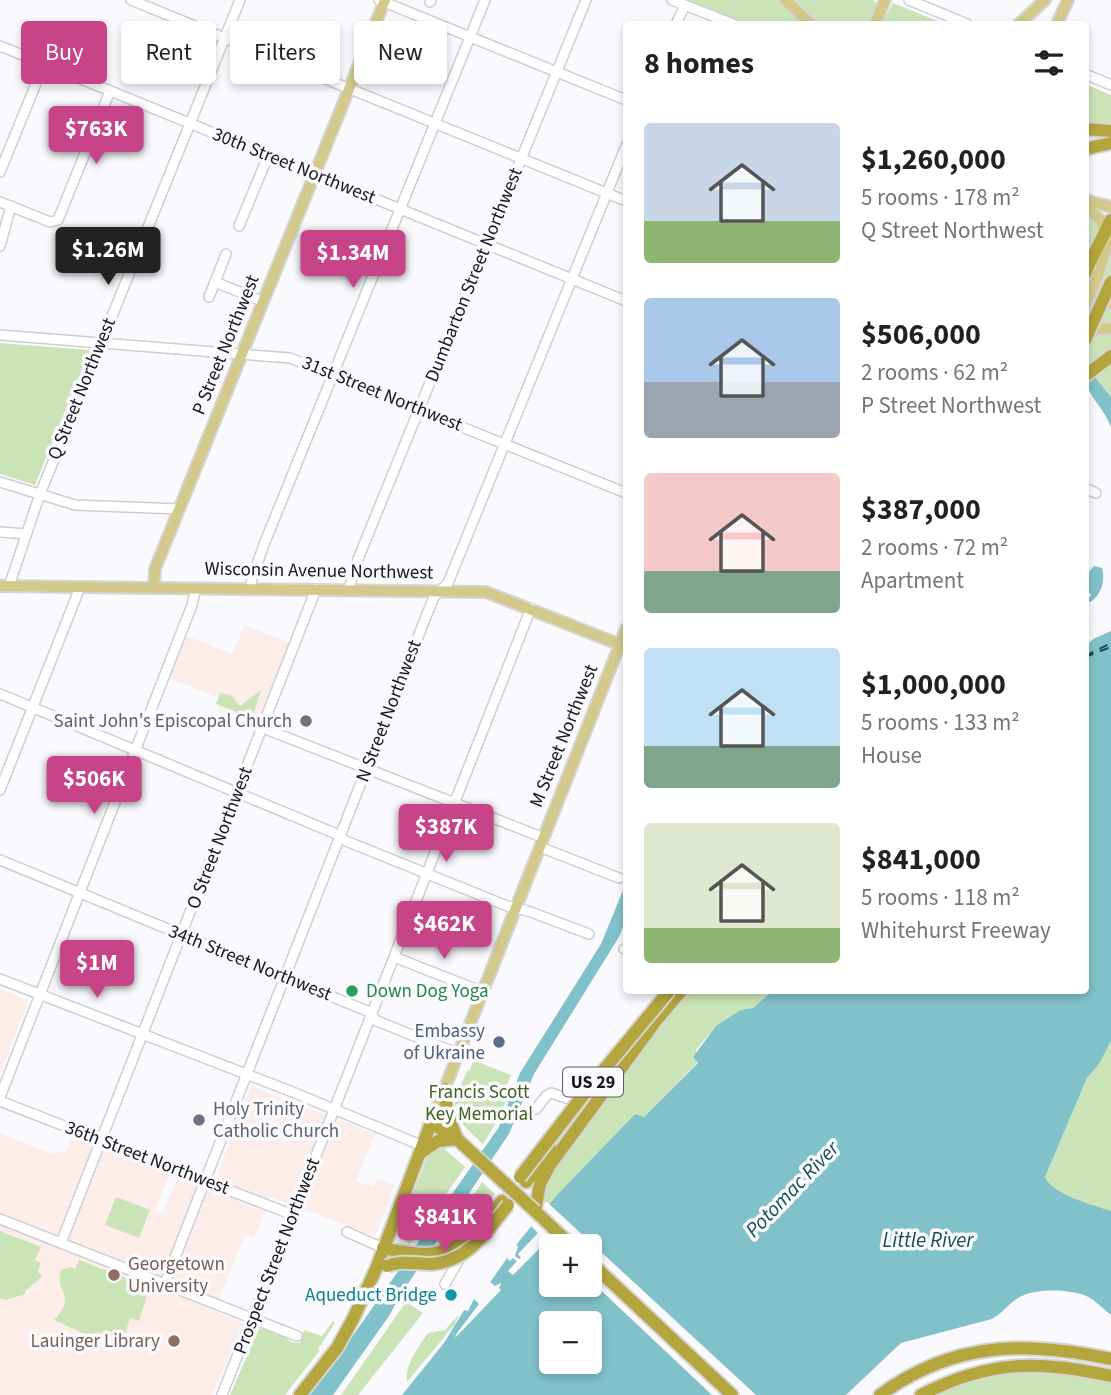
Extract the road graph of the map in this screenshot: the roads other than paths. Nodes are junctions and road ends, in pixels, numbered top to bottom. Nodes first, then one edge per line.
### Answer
1 (131, 0) edge
2 (240, 0) edge
3 (485, 0) edge
4 (586, 0) edge
5 (672, 0) edge
6 (785, 0) edge
7 (909, 0) edge
8 (1045, 0) edge
9 (1068, 0) edge
10 (383, 1) edge
11 (883, 4) edge
12 (685, 5) junction
13 (678, 21) edge
14 (725, 21) edge
15 (808, 21) edge
16 (875, 21) edge
17 (960, 21) edge
18 (1022, 21) edge
19 (1058, 21) edge
20 (471, 37) junction
21 (225, 38) junction
22 (0, 46) edge
23 (21, 55) edge
24 (557, 72) junction
25 (1089, 76) edge
26 (36, 84) edge
27 (93, 84) edge
28 (1111, 85) edge
29 (349, 89) junction
30 (110, 91) junction
31 (623, 99) edge
32 (190, 124) junction
33 (436, 124) junction
34 (1089, 129) edge
35 (1111, 131) edge
36 (1111, 143) edge
37 (1089, 148) edge
38 (623, 153) edge
39 (268, 156) junction
40 (521, 158) junction
41 (0, 172) edge
42 (314, 174) junction
43 (607, 193) junction
44 (623, 200) edge
45 (1089, 201) edge
46 (0, 202) edge
47 (11, 206) junction
48 (1111, 207) edge
49 (401, 210) junction
50 (1089, 211) edge
51 (239, 226) dead end
52 (1110, 234) edge
53 (487, 244) junction
54 (0, 246) edge
55 (226, 254) dead end
56 (1093, 270) edge
57 (572, 279) junction
58 (1111, 281) edge
59 (215, 282) junction
60 (1089, 290) edge
61 (209, 296) dead end
62 (623, 300) edge
63 (262, 301) junction
64 (1111, 328) edge
65 (1094, 330) dead end
66 (1089, 331) edge
67 (0, 335) edge
68 (101, 343) junction
69 (242, 353) junction
70 (1111, 356) edge
71 (1089, 373) edge
72 (335, 374) junction
73 (420, 409) junction
74 (505, 443) junction
75 (0, 482) edge
76 (1089, 490) edge
77 (623, 492) edge
78 (1096, 493) dead end
79 (40, 494) junction
80 (179, 509) junction
81 (0, 532) edge
82 (26, 534) junction
83 (4, 586) edge
84 (78, 587) junction
85 (153, 587) junction
86 (196, 588) junction
87 (250, 588) junction
88 (316, 589) junction
89 (349, 589) junction
90 (442, 590) junction
91 (531, 608) junction
92 (623, 645) edge
93 (0, 694) edge
94 (33, 708) junction
95 (263, 728) junction
96 (135, 750) junction
97 (367, 768) junction
98 (0, 790) edge
99 (238, 793) junction
100 (455, 803) junction
101 (340, 837) junction
102 (542, 843) junction
103 (0, 860) edge
104 (427, 874) junction
105 (619, 878) dead end
106 (80, 892) junction
107 (516, 908) junction
108 (589, 934) dead end
109 (182, 935) junction
110 (394, 957) junction
111 (285, 977) junction
112 (0, 979) edge
113 (483, 992) junction
114 (670, 994) edge
115 (670, 994) edge
116 (679, 994) edge
117 (40, 995) junction
118 (371, 1016) junction
119 (653, 1025) junction
120 (143, 1034) junction
121 (459, 1054) junction
122 (247, 1074) junction
123 (446, 1089) junction
124 (0, 1099) edge
125 (583, 1103) junction
126 (536, 1109) dead end
127 (334, 1110) junction
128 (431, 1124) junction
129 (457, 1139) junction
130 (102, 1140) junction
131 (421, 1149) junction
132 (205, 1180) junction
133 (535, 1211) junction
134 (293, 1215) junction
135 (0, 1220) edge
136 (394, 1221) junction
137 (347, 1232) dead end
138 (559, 1234) edge
139 (61, 1244) junction
140 (383, 1248) junction
141 (400, 1248) junction
142 (602, 1273) edge
143 (165, 1283) junction
144 (370, 1284) junction
145 (445, 1284) dead end
146 (253, 1317) junction
147 (297, 1336) dead end
148 (1111, 1359) edge
149 (1111, 1376) edge
150 (222, 1395) edge
151 (290, 1395) edge
152 (300, 1395) edge
153 (732, 1395) edge
154 (880, 1395) edge
155 (921, 1395) edge

1 - 21 street
2 - 21 street, Q Street Northwest
3 - 20 street
4 - 24 street, Dumbarton Street Northwest
5 - 12 street
6 - 15 main road
7 - 17 street
8 - 18 main road
9 - 19 main road
10 - 20 street
10 - 29 main road, P Street Northwest
11 - 16 main road
12 - 13 street
12 - 14 street
20 - 24 street
20 - 33 street
21 - 29 street
21 - 32 street, Q Street Northwest
22 - 23 street, 30th Street Northwest
24 - 31 street
24 - 40 street, Dumbarton Street Northwest
25 - 28 street
26 - 41 street
27 - 30 street, 30th Street Northwest
29 - 33 street
29 - 42 main road, P Street Northwest
30 - 32 street, 30th Street Northwest
30 - 47 street
32 - 39 street, 30th Street Northwest
32 - 68 street, Q Street Northwest
33 - 40 street
33 - 49 street
34 - 35 highway
36 - 37 highway
38 - 43 street, N Street Northwest
39 - 42 street, 30th Street Northwest
39 - 51 street
40 - 43 street
40 - 53 street, Dumbarton Street Northwest
42 - 49 street, 30th Street Northwest
42 - 63 main road, P Street Northwest
43 - 44 street
43 - 57 street, N Street Northwest
45 - 48 main road
46 - 47 street
47 - 54 street
49 - 53 street, 30th Street Northwest
49 - 72 street
50 - 52 main road
52 - 56 highway
52 - 56 main road
53 - 57 street, 30th Street Northwest
53 - 73 street, Dumbarton Street Northwest
55 - 59 street
56 - 60 main road, bridge
57 - 62 street, 30th Street Northwest
57 - 74 street, N Street Northwest
58 - 66 highway, bridge
59 - 61 street
59 - 63 street
63 - 69 main road, P Street Northwest
64 - 65 main road
67 - 68 street, 31st Street Northwest
68 - 69 street, 31st Street Northwest
68 - 79 street, Q Street Northwest
69 - 72 street, 31st Street Northwest
69 - 80 main road, P Street Northwest
70 - 71 highway
72 - 73 street, 31st Street Northwest
72 - 87 street
73 - 74 street, 31st Street Northwest
73 - 89 street, Dumbarton Street Northwest
74 - 77 street, 31st Street Northwest
74 - 90 street, N Street Northwest
75 - 79 street
76 - 78 street
79 - 80 street
79 - 82 street, Q Street Northwest
80 - 85 main road, P Street Northwest
81 - 82 street
82 - 83 street, Q Street Northwest
83 - 84 main road, Wisconsin Avenue Northwest
84 - 85 main road, Wisconsin Avenue Northwest
84 - 94 street
85 - 86 main road, Wisconsin Avenue Northwest
86 - 87 main road, Wisconsin Avenue Northwest
86 - 96 street
87 - 88 main road, Wisconsin Avenue Northwest
88 - 89 main road, Wisconsin Avenue Northwest
88 - 95 street, O Street Northwest
89 - 90 main road, Wisconsin Avenue Northwest
90 - 91 main road, Wisconsin Avenue Northwest
90 - 97 street, N Street Northwest
91 - 92 main road, Wisconsin Avenue Northwest
91 - 100 street, Prospect Street Northwest
92 - 102 main road, M Street Northwest
93 - 94 street
94 - 96 street
94 - 98 street
95 - 97 street
95 - 99 street, O Street Northwest
96 - 99 street
96 - 106 street
97 - 100 street
97 - 101 street, N Street Northwest
99 - 101 street
99 - 109 street, O Street Northwest
100 - 102 street
100 - 104 street, Prospect Street Northwest
101 - 104 street
101 - 111 street, N Street Northwest
102 - 105 street
102 - 107 main road, M Street Northwest
103 - 106 street, 34th Street Northwest
104 - 107 street
104 - 110 street, Prospect Street Northwest
106 - 109 street, 34th Street Northwest
106 - 117 street
107 - 108 street
107 - 113 main road, M Street Northwest
109 - 111 street, 34th Street Northwest
109 - 120 street, O Street Northwest
110 - 113 street
110 - 118 street, Prospect Street Northwest
111 - 118 street, 34th Street Northwest
111 - 122 street, N Street Northwest
112 - 117 street
113 - 121 main road, M Street Northwest
114 - 125 street
115 - 119 highway, US 29, bridge
116 - 119 highway, US 29
117 - 120 street
117 - 124 street
118 - 121 street, 34th Street Northwest
118 - 127 street, Prospect Street Northwest
119 - 133 highway, US 29
120 - 122 street
120 - 130 street, O Street Northwest
121 - 123 main road, M Street Northwest
122 - 127 street
122 - 132 street, N Street Northwest
123 - 128 main road, M Street Northwest
123 - 129 highway
124 - 130 street, 36th Street Northwest
125 - 126 street
125 - 145 street
127 - 131 street
127 - 134 street, Prospect Street Northwest
128 - 129 highway
128 - 131 highway, M Street Northwest
129 - 131 highway
129 - 133 highway, bridge
130 - 132 street, 36th Street Northwest
130 - 139 street, O Street Northwest
131 - 136 highway, M Street Northwest
132 - 134 street, 36th Street Northwest
132 - 143 street, N Street Northwest
133 - 138 highway
134 - 146 street, Prospect Street Northwest
135 - 139 street
136 - 140 highway, M Street Northwest
136 - 141 highway
137 - 140 street
139 - 143 street
140 - 141 highway
140 - 144 highway
140 - 151 highway
141 - 144 highway, bridge
142 - 153 highway
143 - 146 street
144 - 152 highway
146 - 147 street
146 - 150 street, Prospect Street Northwest
148 - 154 highway
149 - 155 highway

